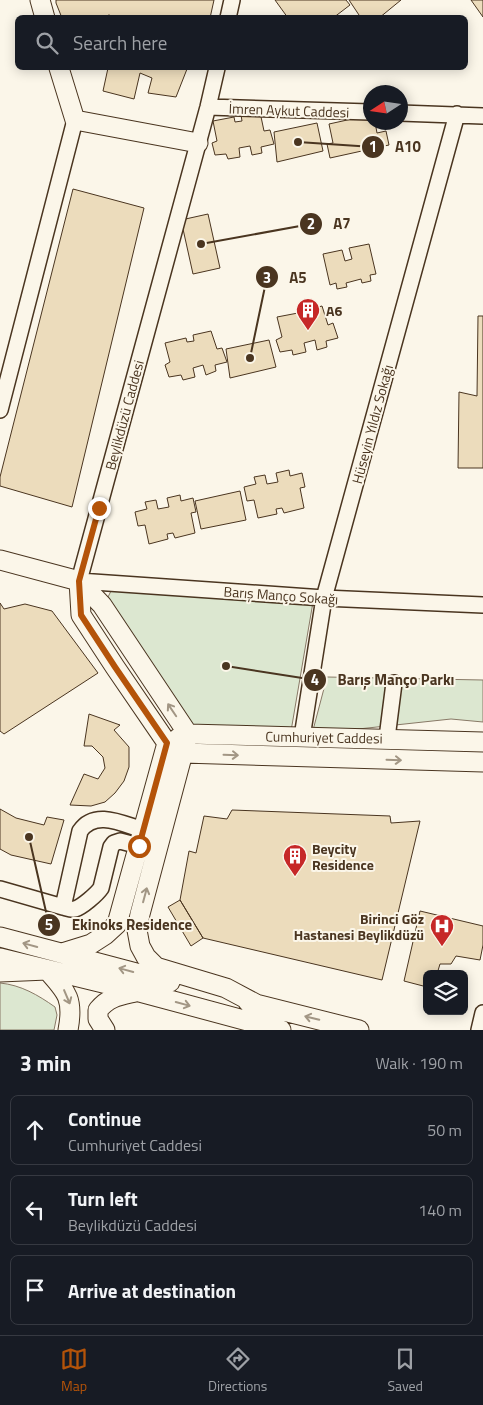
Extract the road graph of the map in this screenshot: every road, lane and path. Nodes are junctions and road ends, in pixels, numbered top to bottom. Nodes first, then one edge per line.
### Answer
1 (40, 0) edge
2 (232, 0) edge
3 (44, 15) edge
4 (229, 15) edge
5 (61, 70) edge
6 (217, 70) edge
7 (208, 107) junction
8 (363, 112) edge
9 (408, 113) edge
10 (457, 114) junction
11 (483, 116) edge
12 (74, 120) junction
13 (198, 143) junction
14 (0, 410) edge
15 (0, 560) edge
16 (79, 581) junction
17 (324, 598) junction
18 (483, 605) edge
19 (394, 683) dead end
20 (188, 734) junction
21 (302, 736) junction
22 (387, 738) junction
23 (483, 742) edge
24 (175, 748) junction
25 (300, 757) junction
26 (483, 762) edge
27 (141, 838) junction
28 (0, 889) edge
29 (63, 907) junction
30 (0, 937) edge
31 (61, 953) junction
32 (0, 958) edge
33 (46, 970) junction
34 (0, 972) edge
35 (136, 992) junction
36 (258, 1005) junction
37 (483, 1013) edge
38 (68, 1030) edge
39 (105, 1030) edge
40 (281, 1030) edge
41 (359, 1030) edge
42 (479, 1030) edge

1 - 3 main road
2 - 4 street
5 - 12 main road
6 - 7 street, Beylikdüzü Caddesi
7 - 8 street, İmren Aykut Caddesi
7 - 13 street, Beylikdüzü Caddesi
9 - 10 street
10 - 11 street
10 - 17 street, Hüseyin Yıldız Sokağı
12 - 13 main road
12 - 14 street
13 - 16 street, Beylikdüzü Caddesi
15 - 16 main road
16 - 17 street, Barış Manço Sokağı
20 -> 16 main road
16 - 24 main road, Beylikdüzü Caddesi
17 - 18 street, Barış Manço Sokağı
17 - 21 street, Hüseyin Yıldız Sokağı
19 - 22 street
20 - 21 main road, Cumhuriyet Caddesi
20 - 24 main road, Cumhuriyet Caddesi
21 - 22 main road, Cumhuriyet Caddesi
21 - 25 main road
22 - 23 main road, Cumhuriyet Caddesi
24 -> 25 main road, Cumhuriyet Caddesi
24 - 27 main road
36 -> 24 main road
25 -> 26 main road, Cumhuriyet Caddesi
27 - 29 street
27 - 29 street
27 - 31 main road
28 - 29 street
31 -> 30 main road
36 -> 31 main road
32 - 33 main road
33 - 34 main road
33 - 35 main road
33 -> 38 main road
35 - 39 main road
35 -> 40 main road
41 -> 36 main road
37 - 42 street

